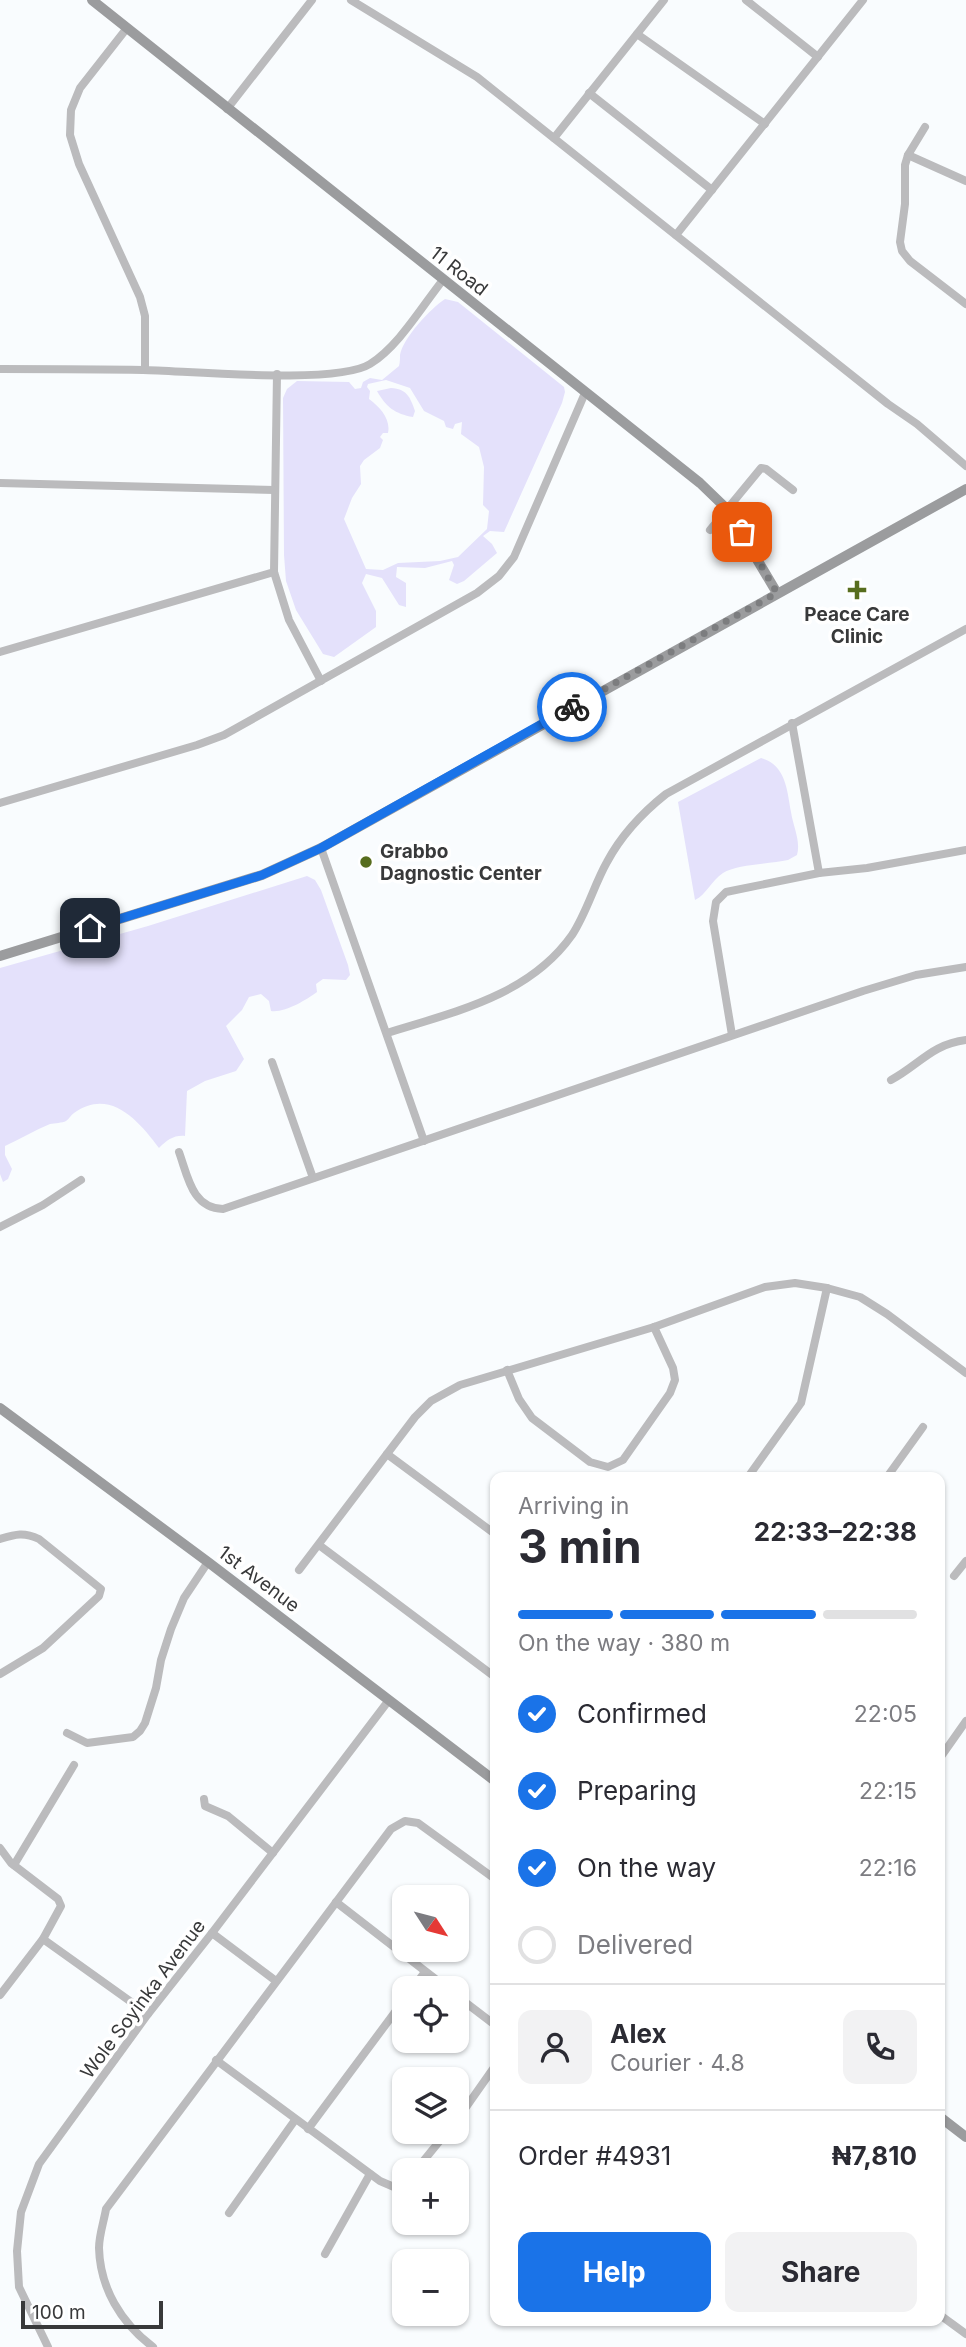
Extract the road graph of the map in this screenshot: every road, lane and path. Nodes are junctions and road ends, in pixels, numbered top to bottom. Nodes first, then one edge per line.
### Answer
1 (92, 0) edge
2 (312, 0) edge
3 (351, 0) edge
4 (664, 0) edge
5 (746, 0) edge
6 (863, 0) edge
7 (127, 28) junction
8 (637, 34) junction
9 (818, 57) junction
10 (590, 93) junction
11 (228, 109) junction
12 (765, 124) junction
13 (925, 127) dead end
14 (554, 138) junction
15 (908, 155) junction
16 (966, 181) edge
17 (712, 190) junction
18 (676, 235) junction
19 (443, 280) junction
20 (966, 304) edge
21 (0, 369) edge
22 (145, 370) junction
23 (277, 374) junction
24 (585, 393) junction
25 (966, 466) edge
26 (0, 483) edge
27 (966, 489) edge
28 (274, 490) junction
29 (793, 490) dead end
30 (727, 509) junction
31 (710, 530) dead end
32 (274, 572) junction
33 (777, 593) junction
34 (966, 629) edge
35 (0, 652) edge
36 (321, 681) junction
37 (792, 723) junction
38 (0, 803) edge
39 (321, 848) junction
40 (966, 850) edge
41 (819, 873) junction
42 (0, 956) edge
43 (966, 967) edge
44 (387, 1033) junction
45 (732, 1035) junction
46 (966, 1041) edge
47 (272, 1062) dead end
48 (891, 1080) dead end
49 (424, 1141) junction
50 (178, 1152) dead end
51 (313, 1178) junction
52 (81, 1180) dead end
53 (0, 1227) edge
54 (827, 1288) junction
55 (654, 1327) junction
56 (508, 1370) junction
57 (966, 1373) edge
58 (0, 1408) edge
59 (923, 1427) dead end
60 (387, 1454) junction
61 (752, 1472) edge
62 (891, 1472) edge
63 (490, 1530) edge
64 (0, 1539) edge
65 (319, 1545) junction
66 (966, 1561) edge
67 (208, 1562) junction
68 (299, 1570) dead end
69 (954, 1576) dead end
70 (490, 1672) edge
71 (0, 1674) edge
72 (389, 1700) junction
73 (966, 1721) edge
74 (67, 1733) dead end
75 (945, 1751) edge
76 (74, 1765) dead end
77 (490, 1777) edge
78 (204, 1799) dead end
79 (0, 1848) edge
80 (273, 1853) junction
81 (14, 1865) junction
82 (490, 1875) edge
83 (336, 1902) junction
84 (212, 1933) junction
85 (43, 1939) junction
86 (425, 1972) junction
87 (422, 1976) edge
88 (430, 1976) edge
89 (276, 1981) junction
90 (0, 1996) edge
91 (469, 2005) edge
92 (148, 2014) junction
93 (392, 2016) edge
94 (490, 2021) edge
95 (216, 2060) junction
96 (490, 2073) edge
97 (469, 2103) edge
98 (295, 2120) junction
99 (945, 2121) edge
100 (308, 2129) junction
101 (966, 2137) edge
102 (437, 2144) edge
103 (426, 2158) edge
104 (370, 2174) junction
105 (392, 2186) edge
106 (229, 2213) dead end
107 (325, 2254) dead end
108 (945, 2319) edge
109 (966, 2334) edge
110 (48, 2347) edge
111 (153, 2347) edge

1 - 7 street, 11 Road
2 - 11 street
3 - 14 street
4 - 8 street
5 - 9 street
6 - 9 street
7 - 11 street, 11 Road
7 - 22 street
8 - 10 street
8 - 12 street
9 - 12 street
10 - 14 street
10 - 17 street
11 - 19 street, 11 Road
12 - 17 street
13 - 15 street
14 - 18 street
15 - 16 street
15 - 20 street
17 - 18 street
18 - 25 street
19 - 23 street
19 - 24 street, 11 Road
21 - 22 street
22 - 23 street
23 - 28 street
24 - 30 street, 11 Road
24 - 36 street
26 - 28 street
27 - 33 street
28 - 32 street
29 - 30 street
30 - 31 street
30 - 33 street, 11 Road
32 - 35 street
32 - 36 street
33 - 39 street
34 - 37 street
36 - 38 street
37 - 41 street
37 - 44 street
39 - 42 street
39 - 44 street
40 - 41 street
41 - 45 street
43 - 45 street
44 - 49 street
45 - 49 street
46 - 48 street
47 - 51 street
49 - 51 street
50 - 51 street
52 - 53 street
54 - 55 street
54 - 57 street
54 - 61 street
55 - 56 street
55 - 56 street
56 - 60 street
58 - 67 street, 1st Avenue
59 - 62 street
60 - 63 street
60 - 65 street
64 - 71 street
65 - 68 street
65 - 70 street
66 - 69 street
67 - 72 street, 1st Avenue
67 - 74 street
72 - 77 street, 1st Avenue
72 - 80 street, Wole Soyinka Avenue
73 - 75 street
76 - 81 street
78 - 80 street
79 - 81 street
80 - 84 street, Wole Soyinka Avenue
81 - 85 street
82 - 83 street
83 - 86 street
83 - 89 street
84 - 89 street
84 - 92 street, Wole Soyinka Avenue
85 - 90 street
85 - 92 street
86 - 87 street
86 - 88 street
89 - 95 street
91 - 94 street
92 - 110 street, Wole Soyinka Avenue
93 - 100 street
95 - 98 street
95 - 111 street
96 - 97 street
98 - 100 street
98 - 106 street
99 - 101 street
100 - 104 street
102 - 103 street
104 - 105 street
104 - 107 street
108 - 109 street

